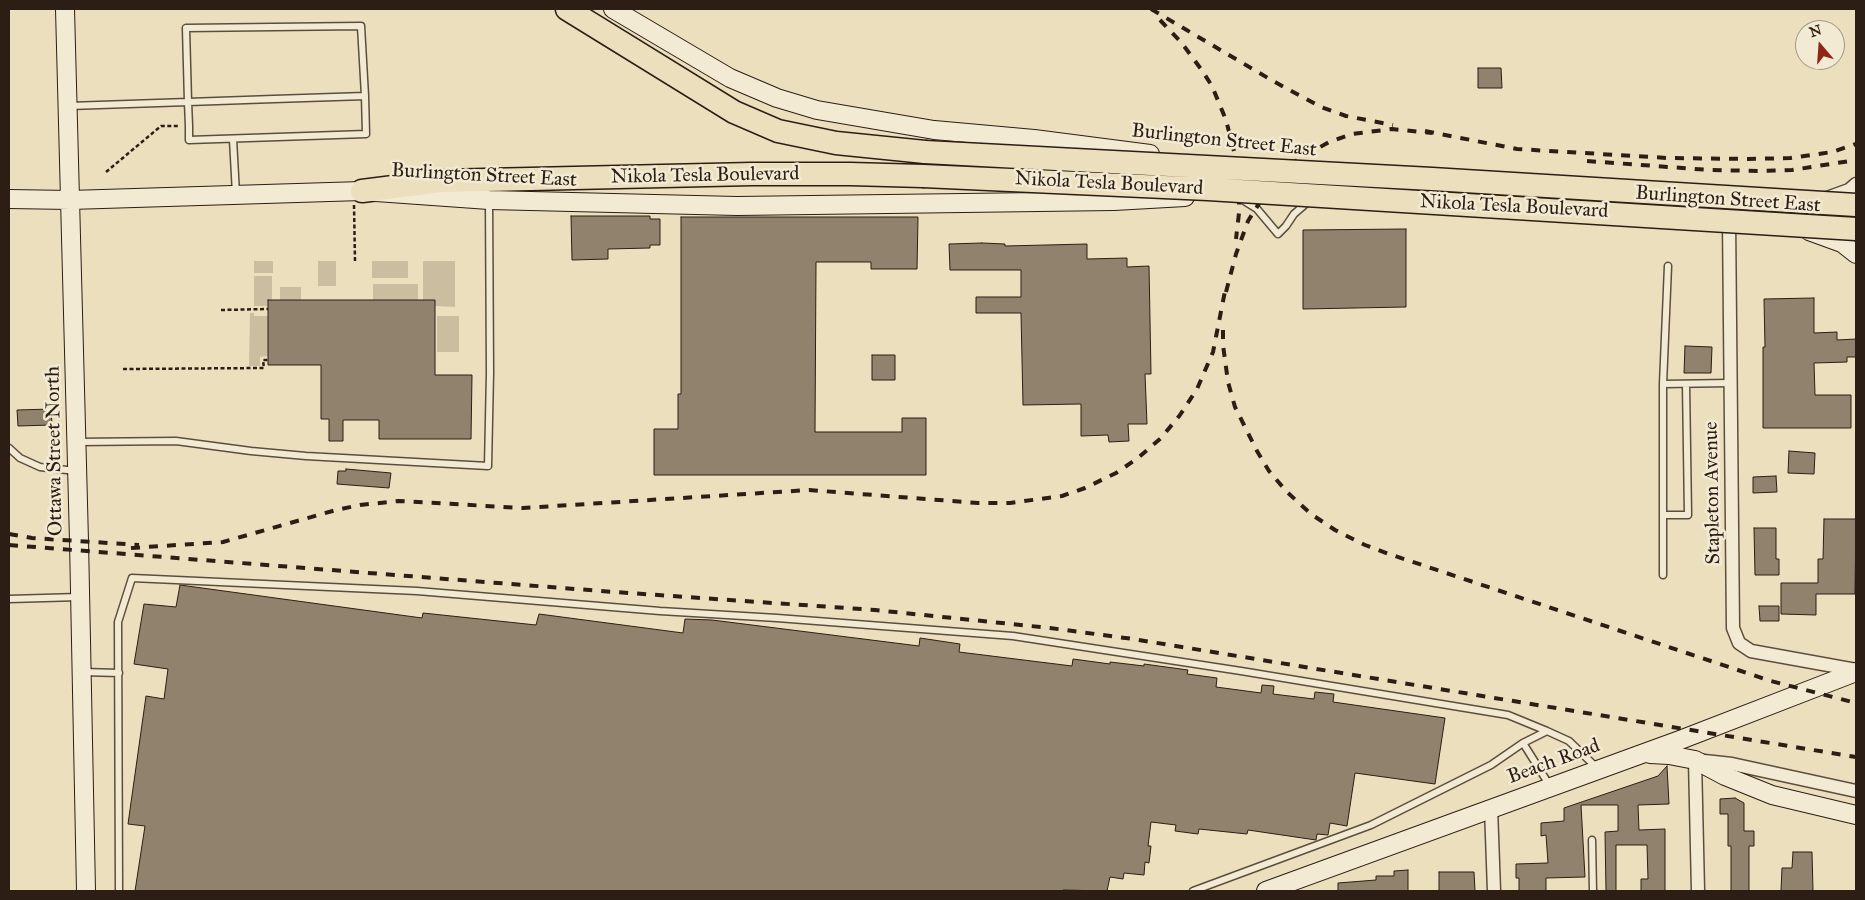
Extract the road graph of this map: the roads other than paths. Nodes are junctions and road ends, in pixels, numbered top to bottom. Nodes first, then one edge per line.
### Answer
1 (65, 9) edge
2 (567, 9) edge
3 (613, 9) edge
4 (365, 96) junction
5 (188, 102) junction
6 (68, 106) junction
7 (233, 139) junction
8 (1034, 139) junction
9 (1034, 166) dead end
10 (1034, 175) dead end
11 (1034, 184) dead end
12 (1856, 184) edge
13 (358, 191) junction
14 (1224, 194) junction
15 (236, 195) junction
16 (1317, 197) junction
17 (9, 199) edge
18 (70, 200) junction
19 (489, 200) junction
20 (1856, 205) edge
21 (1797, 206) junction
22 (1729, 220) junction
23 (1796, 226) junction
24 (1856, 230) edge
25 (1856, 254) edge
26 (1668, 266) dead end
27 (1731, 383) junction
28 (1663, 384) junction
29 (1686, 384) junction
30 (76, 442) junction
31 (9, 448) edge
32 (77, 471) junction
33 (1663, 515) junction
34 (1663, 575) dead end
35 (80, 598) junction
36 (9, 599) edge
37 (1856, 671) edge
38 (81, 672) junction
39 (119, 673) junction
40 (1547, 731) junction
41 (1523, 744) junction
42 (1642, 753) junction
43 (1695, 760) junction
44 (1598, 769) junction
45 (1550, 786) junction
46 (1856, 790) edge
47 (1490, 808) junction
48 (1856, 815) edge
49 (1592, 840) dead end
50 (1298, 886) edge
51 (86, 891) edge
52 (119, 891) edge
53 (1193, 891) edge
54 (1266, 891) edge
55 (1494, 891) edge
56 (1593, 891) edge
57 (1698, 891) edge

1 - 6 main road, Ottawa Street North
2 - 20 highway, Nikola Tesla Boulevard, bridge
3 - 8 main road, Burlington Street East
4 - 5 lane
4 - 5 lane
4 - 7 lane
5 - 6 lane
5 - 7 lane
6 - 18 main road, Ottawa Street North
7 - 15 lane
8 - 9 lane
8 - 21 main road, Burlington Street East
10 - 11 lane
12 - 21 street
13 - 15 main road, Burlington Street East
13 - 19 main road, Burlington Street East
13 - 24 highway, Nikola Tesla Boulevard, bridge
14 - 16 main road, Burlington Street East
14 - 16 lane
14 - 19 main road, Burlington Street East
15 - 18 main road, Burlington Street East
16 - 22 main road, Burlington Street East
17 - 18 main road, Burlington Street East
18 - 30 main road, Ottawa Street North
19 - 30 lane
20 - 21 main road, Burlington Street East
22 - 23 main road, Burlington Street East
22 - 27 street, Stapleton Avenue
23 - 24 main road, Burlington Street East
23 - 25 main road
26 - 28 lane
27 - 29 lane
27 - 37 street, Stapleton Avenue
28 - 29 lane
28 - 33 lane
29 - 33 lane
30 - 32 main road, Ottawa Street North
31 - 32 lane
32 - 35 main road, Ottawa Street North
33 - 34 lane
35 - 36 lane
35 - 38 main road, Ottawa Street North
37 - 42 main road, Beach Road
38 - 39 lane
38 - 51 main road, Ottawa Street North
39 - 40 lane
39 - 52 lane
40 - 41 lane
40 - 44 lane
41 - 45 lane
41 - 53 lane
42 - 43 main road
42 - 44 main road, Beach Road
43 - 46 street
43 - 48 main road
43 - 57 street
44 - 45 main road, Beach Road
45 - 47 main road, Beach Road
47 - 50 main road, Beach Road
47 - 55 street
49 - 56 lane
50 - 54 main road, Beach Road

